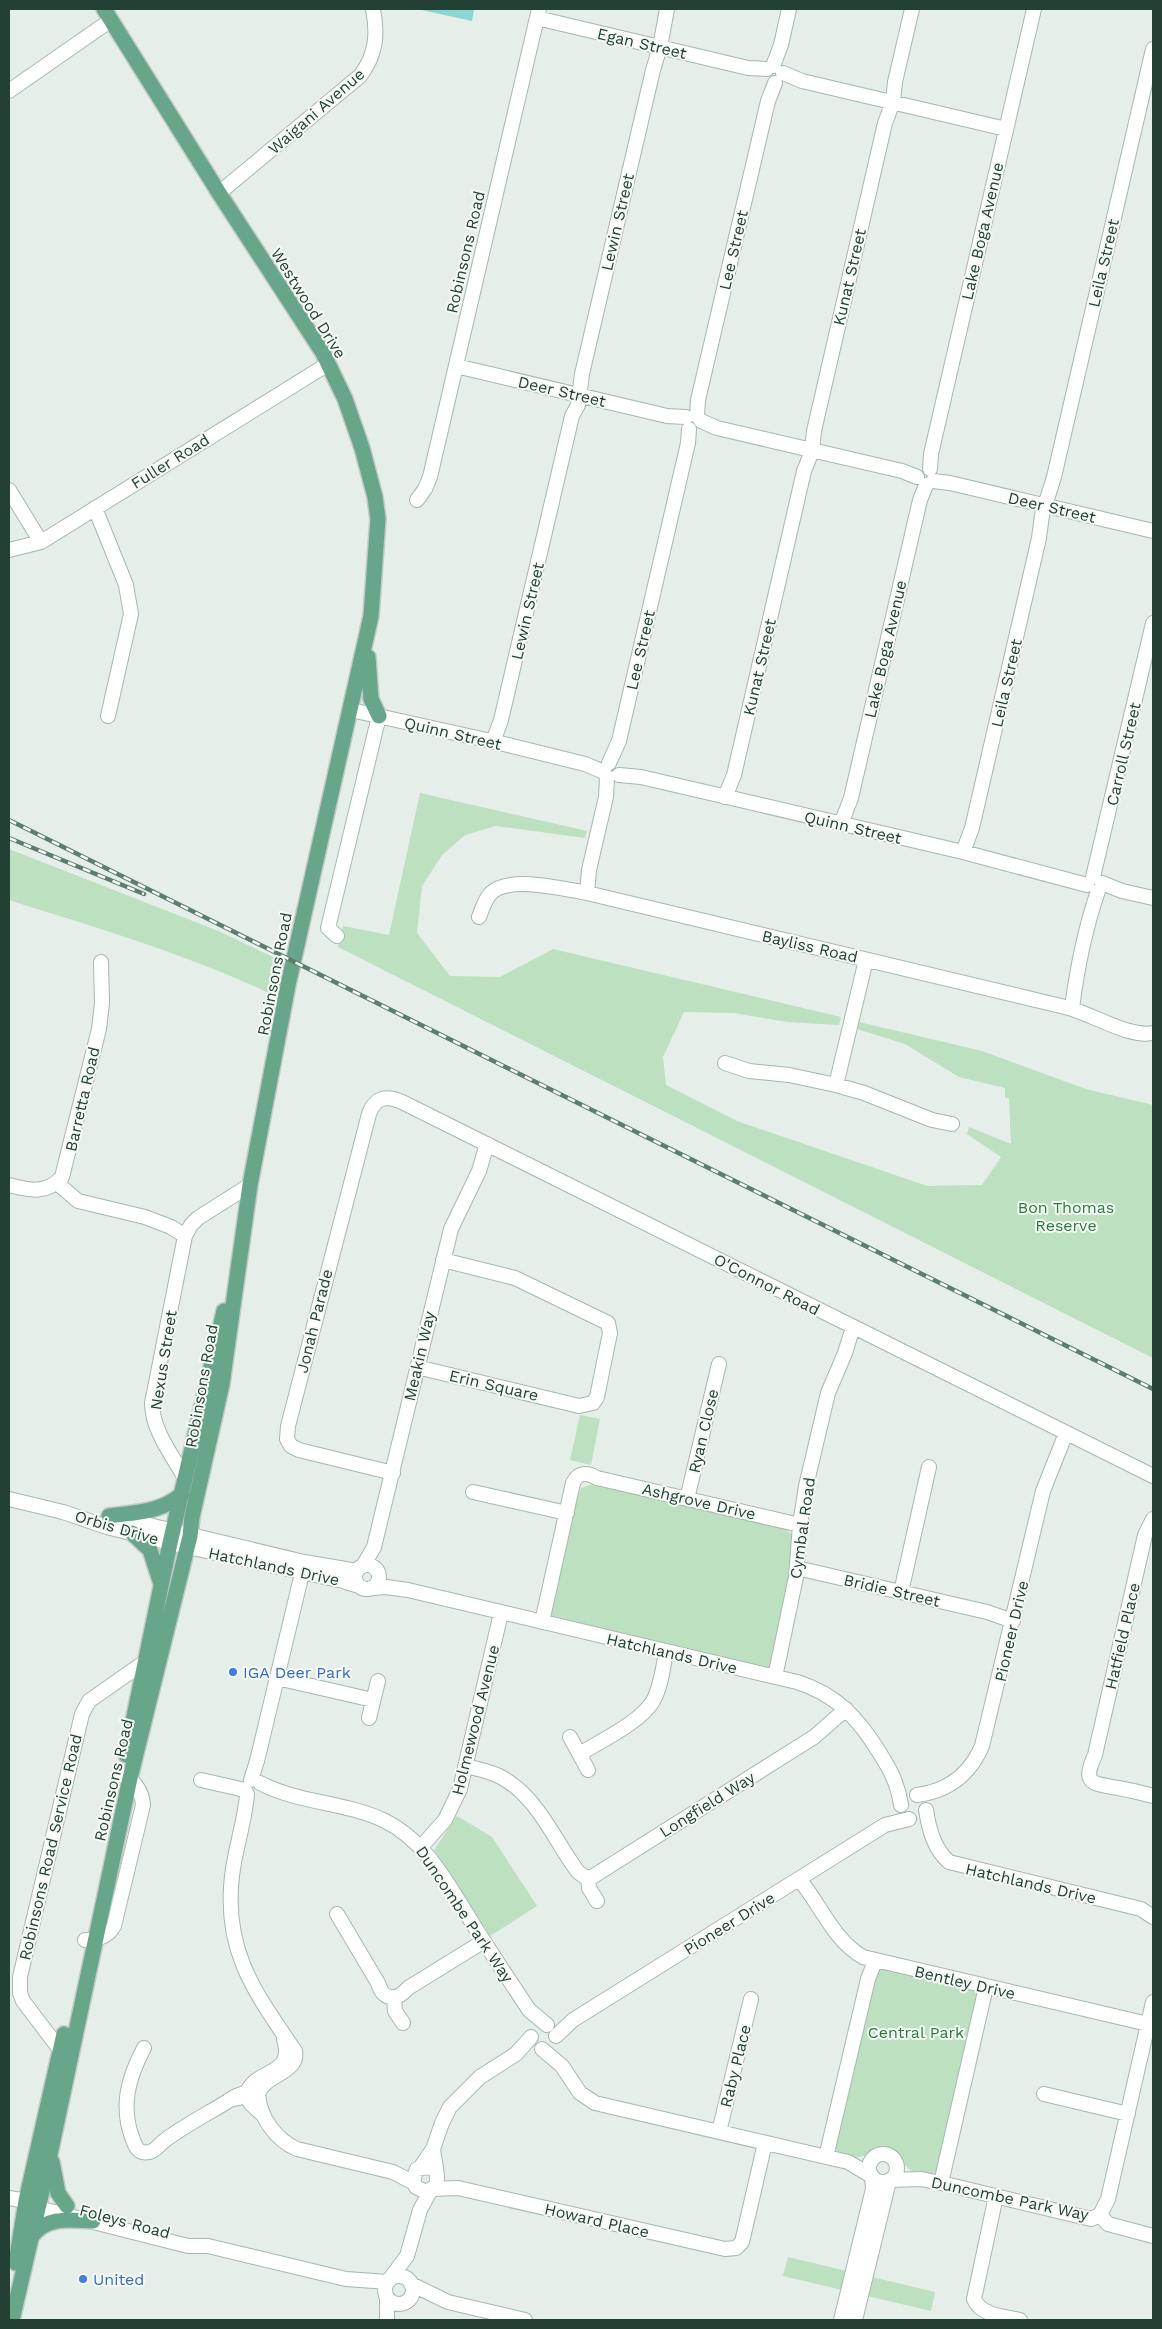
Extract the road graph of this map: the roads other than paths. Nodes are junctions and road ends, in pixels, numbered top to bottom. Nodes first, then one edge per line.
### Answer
1 (373, 9) edge
2 (667, 9) edge
3 (789, 9) edge
4 (912, 9) edge
5 (1034, 9) edge
6 (538, 13) edge
7 (108, 15) edge
8 (658, 46) junction
9 (1153, 49) edge
10 (774, 74) junction
11 (9, 91) edge
12 (890, 101) junction
13 (1006, 129) junction
14 (219, 193) junction
15 (328, 364) junction
16 (456, 366) junction
17 (577, 394) junction
18 (692, 425) junction
19 (809, 450) junction
20 (926, 477) junction
21 (9, 490) edge
22 (417, 500) dead end
23 (1047, 506) junction
24 (95, 508) junction
25 (1153, 531) edge
26 (41, 542) junction
27 (9, 550) edge
28 (1153, 623) edge
29 (369, 625) junction
30 (351, 710) junction
31 (108, 716) dead end
32 (379, 716) junction
33 (497, 742) junction
34 (612, 770) junction
35 (729, 798) junction
36 (845, 825) junction
37 (966, 853) junction
38 (1095, 884) junction
39 (584, 892) junction
40 (1153, 898) edge
41 (479, 917) dead end
42 (337, 936) dead end
43 (866, 960) junction
44 (101, 962) dead end
45 (1068, 1008) junction
46 (1153, 1033) edge
47 (725, 1063) dead end
48 (836, 1085) junction
49 (380, 1099) joint
50 (952, 1124) dead end
51 (491, 1146) junction
52 (57, 1183) junction
53 (9, 1185) edge
54 (250, 1185) junction
55 (146, 1217) junction
56 (198, 1218) junction
57 (185, 1236) junction
58 (240, 1247) junction
59 (443, 1260) junction
60 (857, 1329) junction
61 (719, 1364) dead end
62 (417, 1367) junction
63 (1069, 1434) junction
64 (929, 1467) dead end
65 (393, 1472) junction
66 (1153, 1476) edge
67 (185, 1478) junction
68 (473, 1492) dead end
69 (182, 1494) junction
70 (9, 1499) edge
71 (687, 1499) junction
72 (63, 1512) junction
73 (567, 1513) junction
74 (109, 1516) junction
75 (1153, 1518) edge
76 (800, 1525) junction
77 (132, 1533) junction
78 (172, 1537) junction
79 (189, 1541) junction
80 (303, 1567) junction
81 (797, 1568) junction
82 (369, 1570) junction
83 (161, 1586) junction
84 (366, 1587) junction
85 (408, 1590) junction
86 (901, 1592) junction
87 (501, 1613) junction
88 (1014, 1618) junction
89 (542, 1622) junction
90 (666, 1652) junction
91 (146, 1661) junction
92 (775, 1677) junction
93 (277, 1678) junction
94 (378, 1681) dead end
95 (373, 1700) junction
96 (843, 1706) junction
97 (369, 1718) dead end
98 (570, 1737) dead end
99 (580, 1754) junction
100 (466, 1766) junction
101 (588, 1770) dead end
102 (126, 1777) junction
103 (895, 1778) junction
104 (201, 1780) dead end
105 (252, 1787) junction
106 (940, 1790) junction
107 (916, 1794) junction
108 (1153, 1796) edge
109 (901, 1806) junction
110 (926, 1808) junction
111 (910, 1819) junction
112 (885, 1825) junction
113 (932, 1838) junction
114 (421, 1847) junction
115 (588, 1877) junction
116 (802, 1877) junction
117 (597, 1901) dead end
118 (1147, 1908) edge
119 (337, 1914) dead end
120 (1153, 1917) edge
121 (90, 1940) junction
122 (484, 1941) junction
123 (873, 1960) junction
124 (378, 1983) junction
125 (986, 1987) junction
126 (408, 1988) junction
127 (394, 1998) junction
128 (751, 1999) dead end
129 (1153, 2002) edge
130 (529, 2010) junction
131 (403, 2023) dead end
132 (1148, 2024) junction
133 (552, 2031) junction
134 (532, 2036) junction
135 (144, 2048) dead end
136 (541, 2049) junction
137 (61, 2051) junction
138 (516, 2054) junction
139 (562, 2066) junction
140 (251, 2094) junction
141 (1044, 2094) dead end
142 (1128, 2114) junction
143 (719, 2132) junction
144 (765, 2143) junction
145 (51, 2148) junction
146 (433, 2149) junction
147 (826, 2157) junction
148 (874, 2158) junction
149 (848, 2162) junction
150 (897, 2166) junction
151 (419, 2168) junction
152 (393, 2172) junction
153 (436, 2172) junction
154 (871, 2176) junction
155 (920, 2179) junction
156 (890, 2180) junction
157 (941, 2183) junction
158 (414, 2185) junction
159 (458, 2188) junction
160 (432, 2190) junction
161 (996, 2196) junction
162 (9, 2198) edge
163 (35, 2203) junction
164 (67, 2206) junction
165 (420, 2210) junction
166 (1100, 2215) junction
167 (93, 2221) junction
168 (32, 2236) junction
169 (1153, 2236) edge
170 (208, 2246) junction
171 (407, 2256) junction
172 (411, 2284) junction
173 (387, 2289) junction
174 (9, 2292) edge
175 (448, 2302) junction
176 (405, 2303) junction
177 (12, 2320) edge
178 (387, 2320) edge
179 (394, 2320) edge
180 (525, 2320) edge
181 (840, 2320) edge
182 (855, 2320) edge
183 (1020, 2320) edge

1 - 14 street, Waigani Avenue
2 - 8 street, Lewin Street
3 - 10 street, Lee Street
4 - 12 street, Kunat Street
5 - 13 street, Lake Boga Avenue
6 - 8 street, Egan Street
6 - 16 street, Robinsons Road
7 - 11 street
7 - 14 main road, Westwood Drive
8 - 10 street, Egan Street
8 - 17 street, Lewin Street
9 - 23 street, Leila Street
10 - 12 street, Egan Street
10 - 18 street, Lee Street
12 - 13 street, Egan Street
12 - 19 street, Kunat Street
13 - 20 street, Lake Boga Avenue
14 - 15 main road, Westwood Drive
15 - 24 street, Fuller Road
15 - 29 main road, Westwood Drive
16 - 17 street, Deer Street
16 - 22 street, Robinsons Road
17 - 18 street, Deer Street
17 - 33 street, Lewin Street
18 - 19 street, Deer Street
18 - 34 street, Lee Street
19 - 20 street, Deer Street
19 - 35 street, Kunat Street
20 - 23 street, Deer Street
20 - 36 street, Lake Boga Avenue
21 - 26 street
23 - 25 street, Deer Street
23 - 37 street, Leila Street
24 - 26 street, Fuller Road
24 - 31 street
26 - 27 street, Fuller Road
28 - 38 street, Carroll Street
29 - 30 main road, Westwood Drive
29 - 32 main road
30 - 32 street, Quinn Street
30 - 54 main road, Robinsons Road
32 - 33 street, Quinn Street
32 - 42 street
33 - 34 street, Quinn Street
34 - 35 street, Quinn Street
34 - 39 street, Lee Street
35 - 36 street, Quinn Street
36 - 37 street, Quinn Street
37 - 38 street, Quinn Street
38 - 40 street, Quinn Street
38 - 45 street, Carroll Street
39 - 41 street, Bayliss Road
39 - 43 street, Bayliss Road
43 - 45 street, Bayliss Road
43 - 48 street
44 - 52 street, Barretta Road
45 - 46 street, Bayliss Road
47 - 48 street
48 - 50 street
49 - 51 street, O'Connor Road
49 - 65 street, Jonah Parade
51 - 59 street, Meakin Way
51 - 60 street, O'Connor Road
52 - 53 street
52 - 55 street, Nexus Street
54 - 56 street, Nexus Street
54 - 58 main road, Robinsons Road
55 - 56 street, Nexus Street
55 - 57 street, Nexus Street
56 - 57 street, Nexus Street
57 - 67 street, Nexus Street
58 - 67 main road, Robinsons Road
58 - 79 main road, Robinsons Road
59 - 62 street, Meakin Way
59 - 62 street, Erin Square
60 - 63 street, O'Connor Road
60 - 76 street, Cymbal Road
61 - 71 street, Ryan Close
62 - 65 street, Meakin Way
63 - 66 street, O'Connor Road
63 - 88 street, Pioneer Drive
64 - 86 street
65 - 82 street, Meakin Way
67 - 69 main road, Robinsons Road
68 - 73 street
69 - 74 main road
69 - 78 main road, Robinsons Road
70 - 72 street, Orbis Drive
71 - 73 street, Ashgrove Drive
71 - 76 street, Ashgrove Drive
72 - 74 street, Orbis Drive
72 - 77 street, Orbis Drive
73 - 89 street, Ashgrove Drive
74 - 78 street, Orbis Drive
75 - 108 street, Hatfield Place
76 - 81 street, Cymbal Road
77 - 78 street, Orbis Drive
77 - 83 main road
78 - 79 street, Hatchlands Drive
78 - 83 main road, Robinsons Road
79 - 80 street, Hatchlands Drive
79 - 102 main road, Robinsons Road
80 - 82 street, Hatchlands Drive
80 - 84 street, Hatchlands Drive
80 - 93 street
81 - 86 street, Bridie Street
81 - 92 street, Cymbal Road
82 - 84 street, Meakin Way
82 - 84 street
82 - 85 street, Hatchlands Drive
83 - 91 main road, Robinsons Road
84 - 85 street, Hatchlands Drive
85 - 87 street, Hatchlands Drive
86 - 88 street, Bridie Street
87 - 89 street, Hatchlands Drive
87 - 100 street, Holmewood Avenue
88 - 106 street, Pioneer Drive
89 - 90 street, Hatchlands Drive
90 - 92 street, Hatchlands Drive
90 - 99 street
91 - 102 main road, Robinsons Road
91 - 137 street, Robinsons Road Service Road
92 - 96 street, Hatchlands Drive
93 - 95 street
93 - 105 street
94 - 95 street
95 - 97 street
96 - 103 street, Hatchlands Drive
96 - 115 street, Longfield Way
98 - 99 street
99 - 101 street
100 - 114 street, Holmewood Avenue
100 - 115 street
102 - 121 main road, Robinsons Road
103 - 107 street, Hatchlands Drive
103 - 109 street, Hatchlands Drive
104 - 105 street, Duncombe Park Way
105 - 114 street, Duncombe Park Way
105 - 140 street
106 - 107 street, Pioneer Drive
106 - 110 street, Pioneer Drive
107 - 109 street
107 - 110 street
109 - 111 street
109 - 112 street, Pioneer Drive
110 - 111 street
110 - 113 street, Hatchlands Drive
111 - 112 street, Pioneer Drive
111 - 113 street, Hatchlands Drive
112 - 116 street, Pioneer Drive
113 - 118 street, Hatchlands Drive
114 - 122 street, Duncombe Park Way
115 - 117 street
116 - 123 street, Bentley Drive
116 - 133 street, Pioneer Drive
118 - 120 street, Hatchlands Drive
119 - 124 street
121 - 137 main road, Robinsons Road
121 - 145 main road, Robinsons Road
122 - 126 street
122 - 130 street, Duncombe Park Way
123 - 125 street, Bentley Drive
123 - 147 street
124 - 126 street
124 - 127 street
125 - 132 street, Bentley Drive
125 - 157 street
126 - 127 street
127 - 131 street
128 - 143 street, Raby Place
129 - 132 street
130 - 133 street, Duncombe Park Way
130 - 134 street, Duncombe Park Way
132 - 142 street
133 - 134 street
133 - 136 street
133 - 139 street
134 - 136 street
134 - 138 street
135 - 140 street
136 - 138 street
136 - 139 street
137 - 163 main road, Robinsons Road
138 - 146 street
139 - 143 street
140 - 152 street
141 - 142 street
142 - 166 street
143 - 144 street
144 - 147 street
144 - 159 street, Howard Place
145 - 163 main road, Robinsons Road
145 - 164 main road
146 - 151 street
146 - 153 street
147 - 149 street
148 - 149 street
148 - 150 street
148 - 154 street
149 - 154 street
150 - 155 street, Duncombe Park Way
150 - 156 street
151 - 152 street
151 - 153 street
151 - 158 street
152 - 158 street
153 - 159 street, Howard Place
153 - 160 street
154 - 156 street
154 - 181 street
155 - 156 street, Duncombe Park Way
155 - 157 street, Duncombe Park Way
156 - 182 street
157 - 161 street, Duncombe Park Way
158 - 160 street
158 - 165 street
159 - 160 street, Howard Place
160 - 165 street
161 - 166 street, Duncombe Park Way
161 - 183 street
162 - 163 street
163 - 164 street, Foleys Road
163 - 167 street, Foleys Road
163 - 168 main road, Robinsons Road
163 - 174 main road, Robinsons Road
164 - 170 street, Foleys Road
165 - 171 street
166 - 169 street, Duncombe Park Way
167 - 168 main road
167 - 170 street, Foleys Road
168 - 177 main road, Robinsons Road
170 - 173 street, Foleys Road
171 - 172 street
171 - 173 street
172 - 173 street
172 - 175 street
172 - 176 street
173 - 176 street
173 - 178 street
175 - 176 street
175 - 180 street
176 - 179 street

